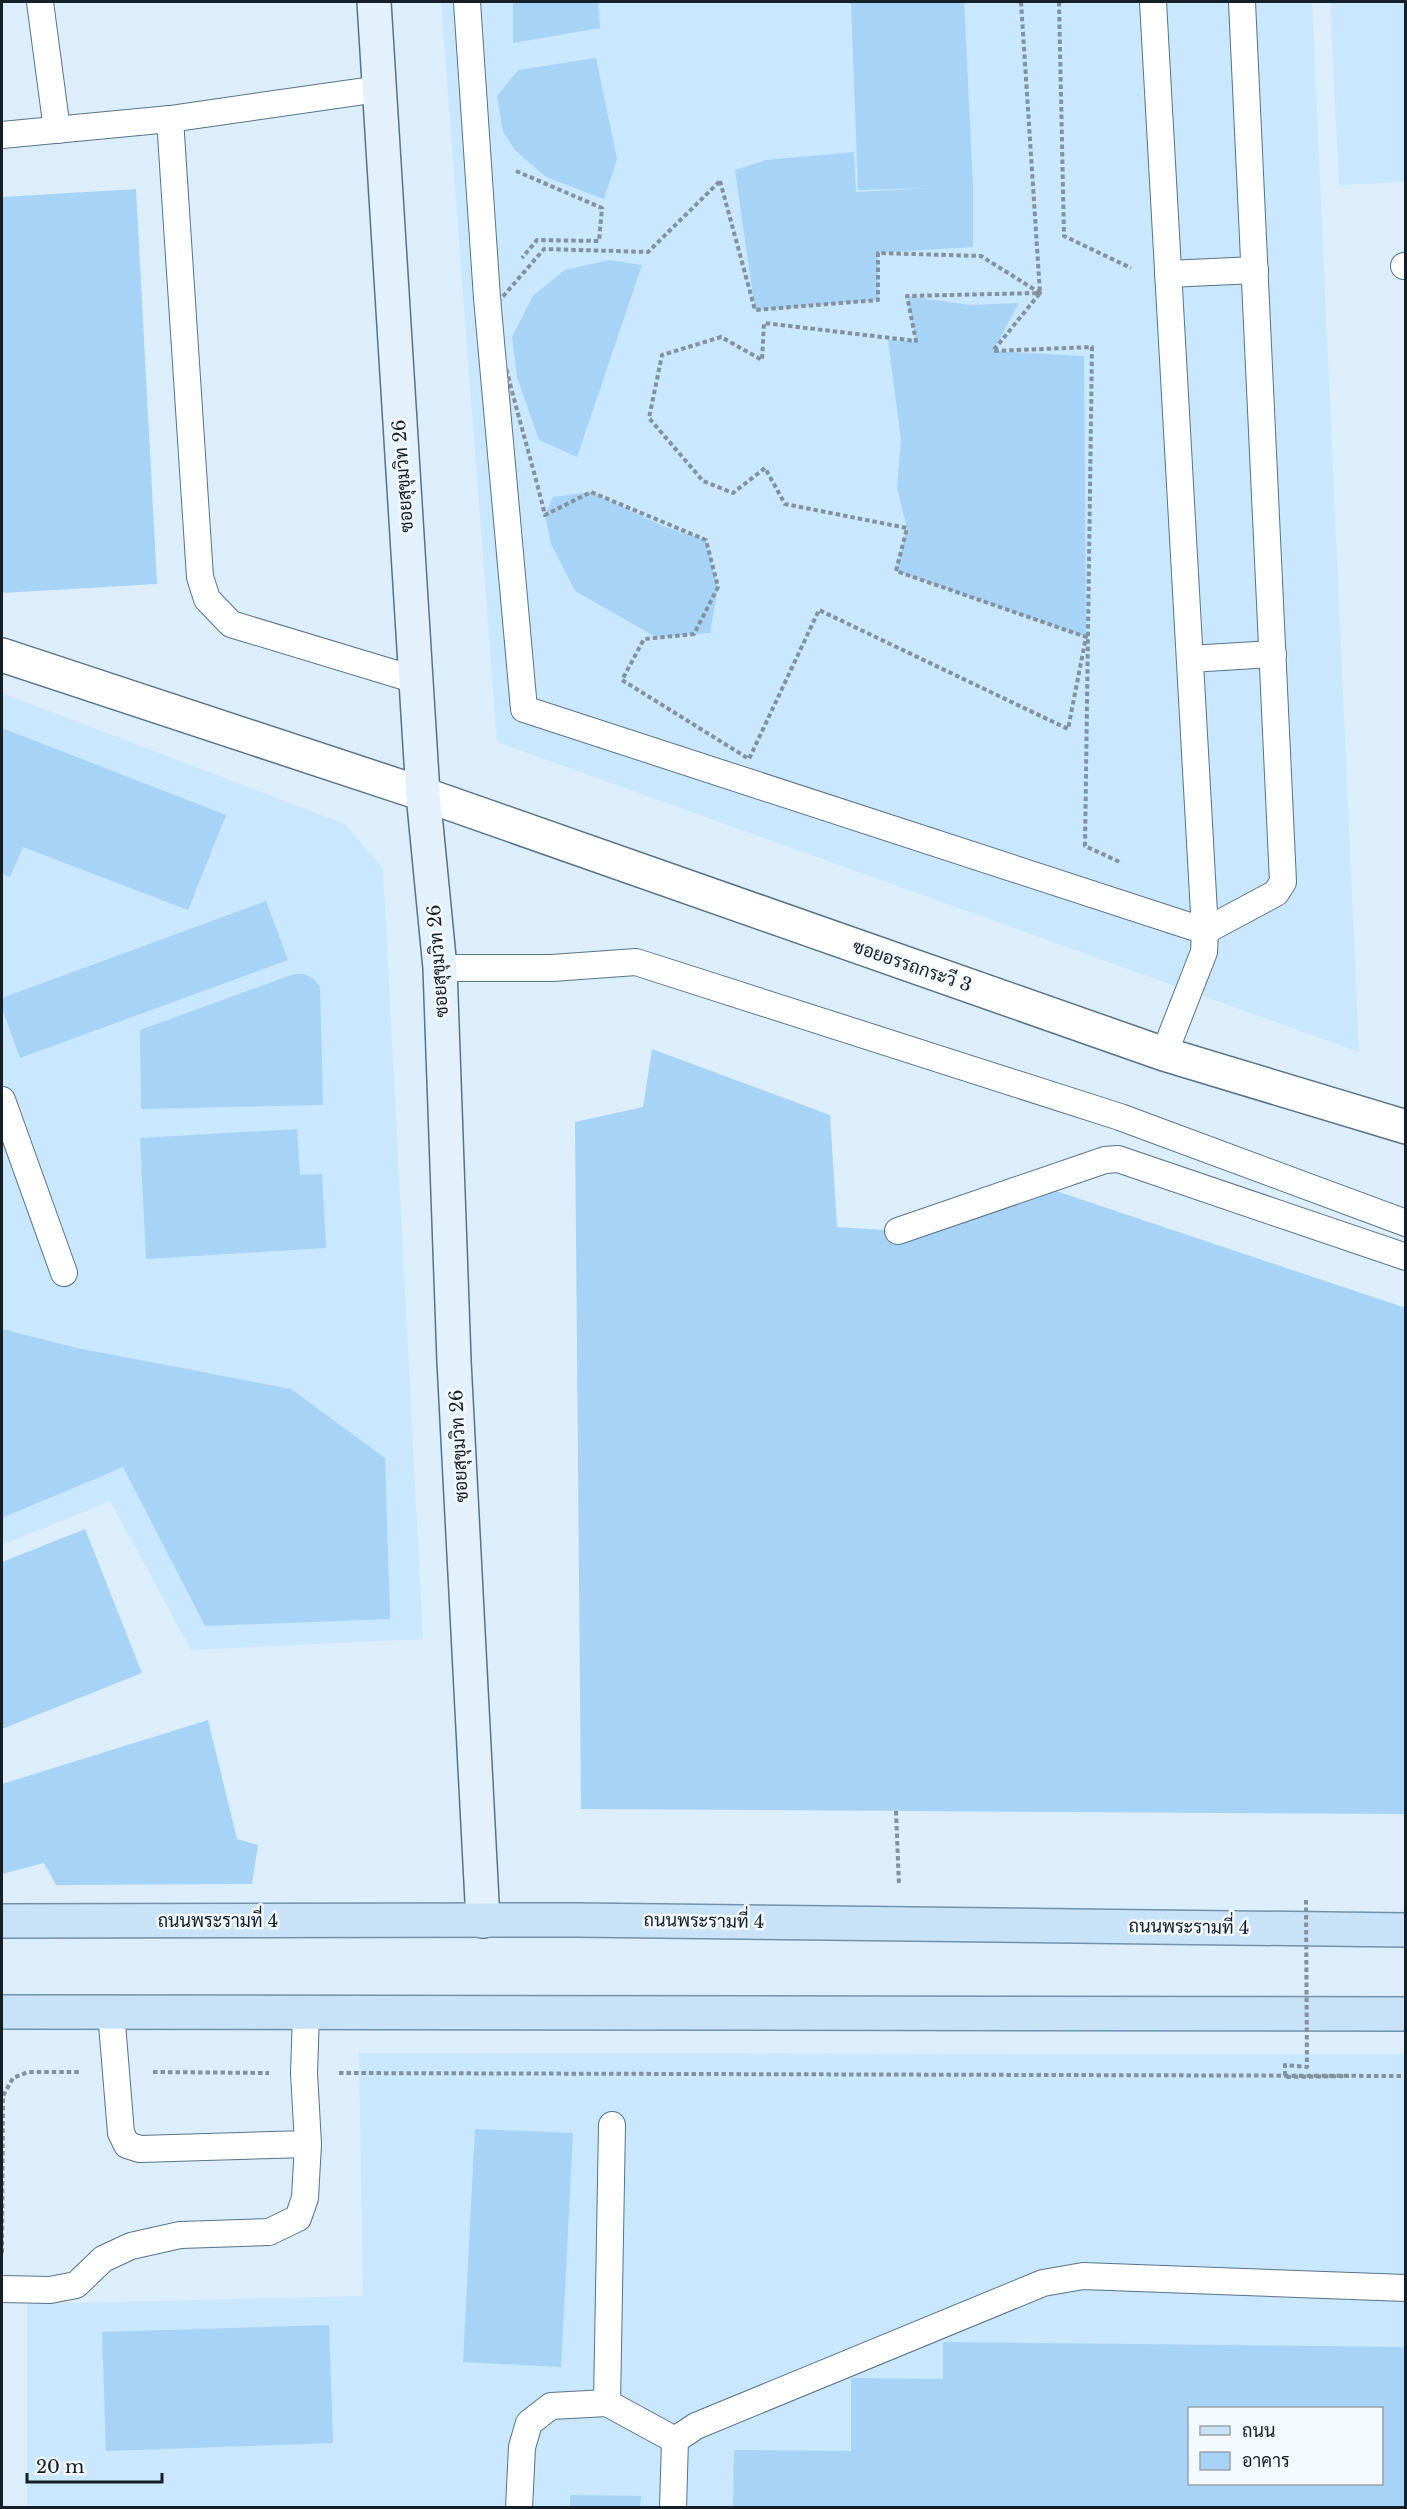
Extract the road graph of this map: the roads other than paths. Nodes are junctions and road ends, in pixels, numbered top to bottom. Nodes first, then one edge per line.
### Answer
1 (40, 2) edge
2 (374, 2) edge
3 (467, 2) edge
4 (1153, 2) edge
5 (1242, 2) edge
6 (379, 89) junction
7 (170, 119) junction
8 (57, 130) junction
9 (2, 135) edge
10 (1255, 270) junction
11 (1168, 274) junction
12 (1273, 654) junction
13 (2, 655) edge
14 (1190, 658) junction
15 (416, 680) junction
16 (423, 794) junction
17 (1205, 931) junction
18 (440, 968) junction
19 (1164, 1054) junction
20 (2, 1100) edge
21 (1406, 1127) edge
22 (1406, 1223) edge
23 (898, 1231) dead end
24 (1406, 1257) edge
25 (63, 1273) dead end
26 (2, 1921) edge
27 (483, 1921) junction
28 (1406, 1930) edge
29 (2, 2012) edge
30 (111, 2012) junction
31 (306, 2014) junction
32 (1406, 2014) edge
33 (612, 2126) dead end
34 (308, 2144) junction
35 (1406, 2288) edge
36 (2, 2289) edge
37 (607, 2403) junction
38 (675, 2440) junction
39 (519, 2508) edge
40 (673, 2508) edge

1 - 8 lane
2 - 6 street, ซอยสุขุมวิท 26
3 - 17 lane
4 - 11 lane
5 - 10 lane
6 - 7 lane
6 - 15 street, ซอยสุขุมวิท 26
7 - 8 lane
7 - 15 lane
8 - 9 lane
10 - 11 lane
10 - 12 lane
11 - 14 lane
12 - 14 lane
12 - 17 lane
13 - 16 street, ซอยอรรถกระวี 3
14 - 17 lane
15 - 16 street, ซอยสุขุมวิท 26
16 - 18 street, ซอยสุขุมวิท 26
16 - 19 street, ซอยอรรถกระวี 3
17 - 19 lane
18 - 22 lane
18 - 27 street, ซอยสุขุมวิท 26
19 - 21 street, ซอยอรรถกระวี 3
20 - 25 lane
23 - 24 lane
26 - 27 main road, ถนนพระรามที่ 4
27 - 28 main road, ถนนพระรามที่ 4
29 - 30 main road
30 - 31 main road
30 - 34 lane
31 - 32 main road
31 - 34 lane
33 - 37 lane
34 - 36 lane
35 - 38 lane
37 - 38 lane
37 - 39 lane
38 - 40 lane

